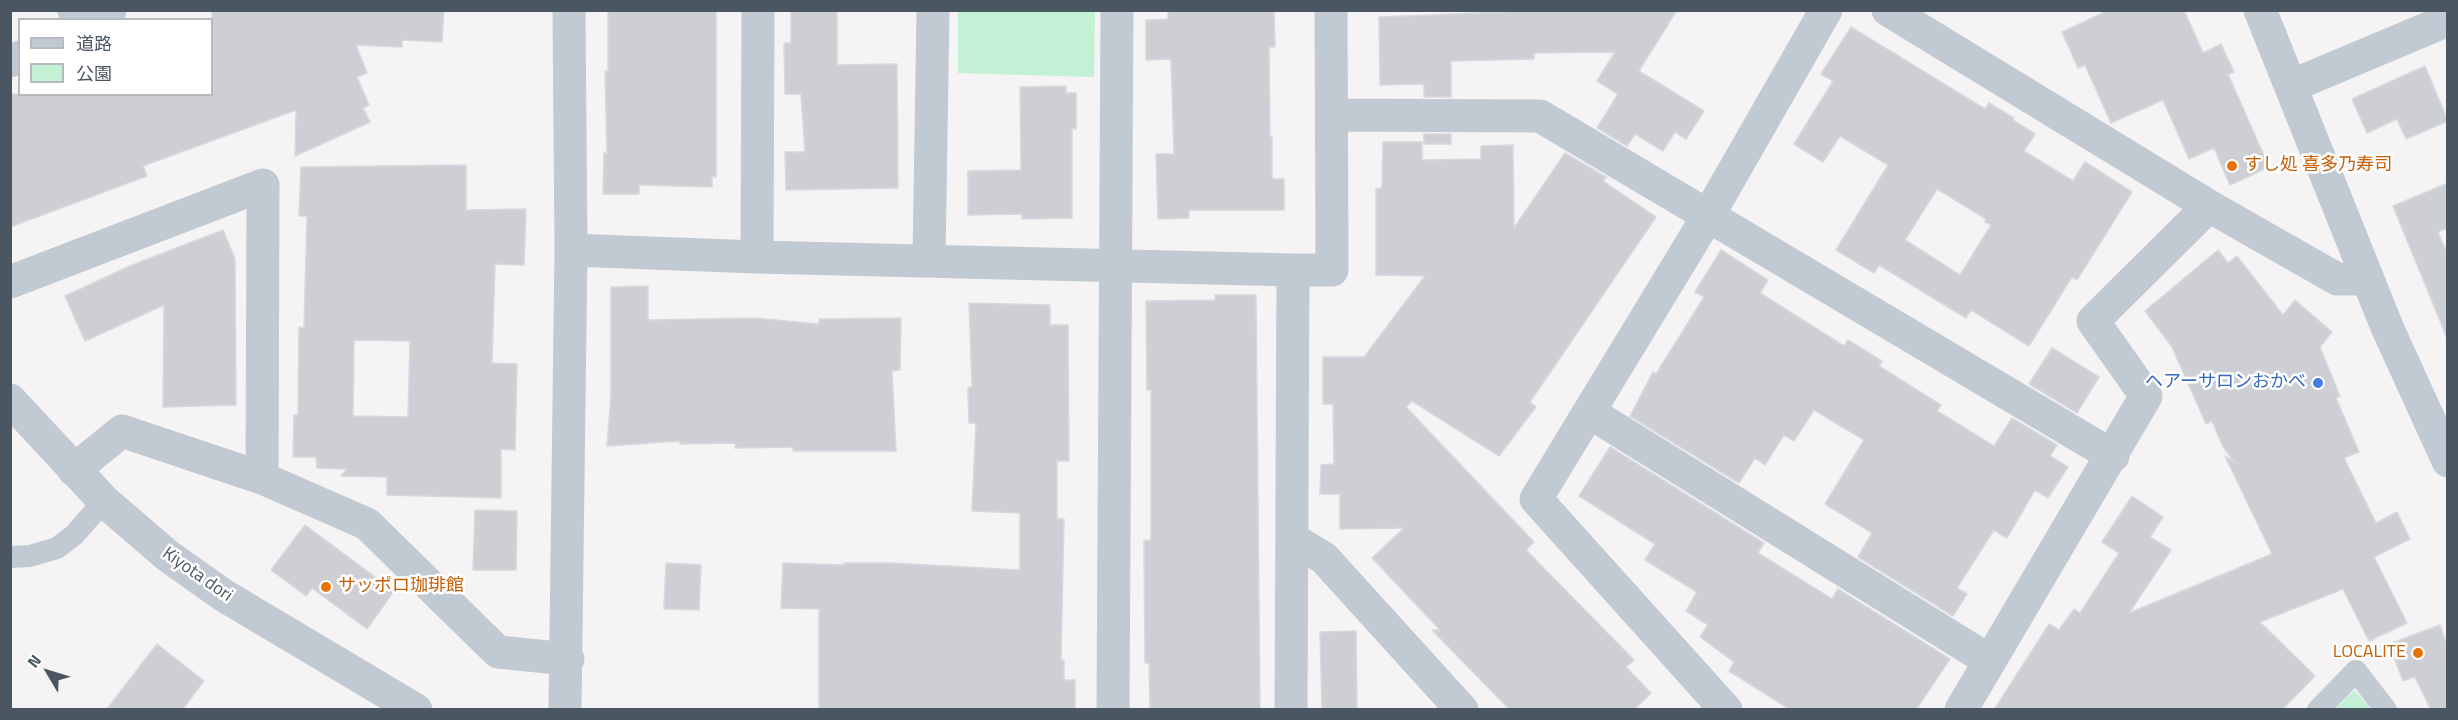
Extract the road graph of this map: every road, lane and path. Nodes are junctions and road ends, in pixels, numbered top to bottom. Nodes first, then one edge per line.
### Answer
1 (110, 10) edge
2 (569, 10) edge
3 (758, 10) edge
4 (933, 10) edge
5 (1117, 10) edge
6 (1330, 10) edge
7 (1826, 10) edge
8 (1888, 10) edge
9 (2260, 10) edge
10 (96, 18) edge
11 (2448, 20) edge
12 (2291, 86) junction
13 (1332, 115) junction
14 (2209, 206) junction
15 (1708, 216) junction
16 (571, 250) junction
17 (758, 257) junction
18 (929, 261) junction
19 (1116, 263) junction
20 (1293, 270) junction
21 (2368, 279) junction
22 (10, 282) edge
23 (10, 400) edge
24 (1589, 412) junction
25 (2113, 456) junction
26 (2448, 461) edge
27 (74, 470) junction
28 (262, 478) junction
29 (104, 501) junction
30 (1292, 539) junction
31 (10, 558) edge
32 (568, 659) junction
33 (1990, 661) junction
34 (416, 710) edge
35 (565, 710) edge
36 (1113, 710) edge
37 (1292, 710) edge
38 (1462, 710) edge
39 (1726, 710) edge
40 (1961, 710) edge
41 (2318, 710) edge
42 (2386, 710) edge

1 - 10 street
2 - 16 street
3 - 17 street
4 - 18 street
5 - 19 street
6 - 13 street
7 - 15 street
8 - 14 street
9 - 12 street
11 - 12 street
12 - 21 street
13 - 15 street
13 - 20 street
14 - 21 street
14 - 25 street
15 - 24 street
15 - 25 street
16 - 17 street
16 - 32 street
17 - 18 street
18 - 19 street
19 - 20 street
19 - 36 street
20 - 30 street
21 - 26 street
22 - 28 street
23 - 27 street, Kiyota dori
24 - 33 street
24 - 39 street
25 - 33 street
27 - 28 street
27 - 29 street, Kiyota dori
28 - 32 street
29 - 31 lane
29 - 34 street, Kiyota dori
30 - 37 street
30 - 38 street
32 - 35 street
33 - 40 street
41 - 42 lane

